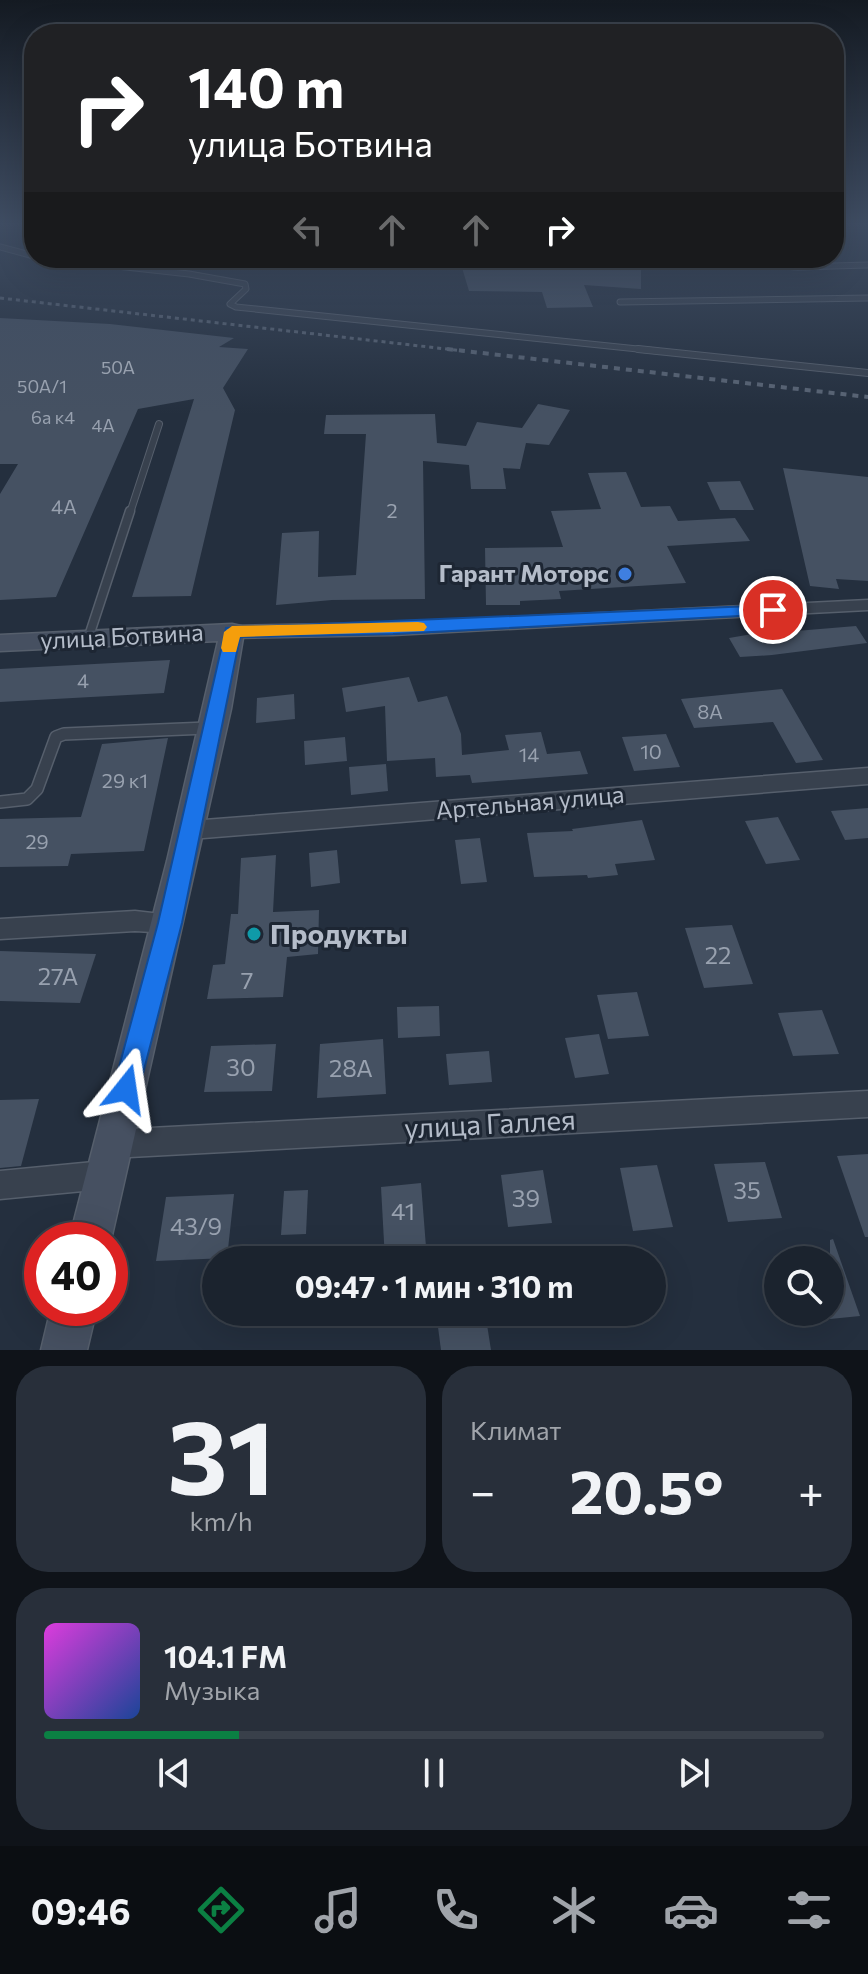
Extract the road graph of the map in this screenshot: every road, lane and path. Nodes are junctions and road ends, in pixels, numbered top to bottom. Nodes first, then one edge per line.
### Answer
1 (246, 288) edge
2 (868, 298) edge
3 (620, 302) dead end
4 (868, 373) edge
5 (159, 424) dead end
6 (868, 605) edge
7 (232, 632) junction
8 (88, 639) junction
9 (0, 643) edge
10 (214, 727) junction
11 (868, 776) edge
12 (0, 802) edge
13 (191, 830) junction
14 (170, 923) junction
15 (0, 929) edge
16 (868, 1104) edge
17 (108, 1160) junction
18 (0, 1185) edge
19 (94, 1222) edge
20 (70, 1326) edge
21 (64, 1350) edge

1 - 4 lane
2 - 3 lane
5 - 8 lane
6 - 7 street, улица Ботвина
7 - 8 street, улица Ботвина
7 - 10 street
8 - 9 street, улица Ботвина
10 - 12 lane
10 - 13 street
11 - 13 street, Артельная улица
13 - 14 street
14 - 15 street
14 - 17 street
16 - 17 street, улица Галлея
17 - 18 street, улица Галлея
17 - 19 street
20 - 21 street

